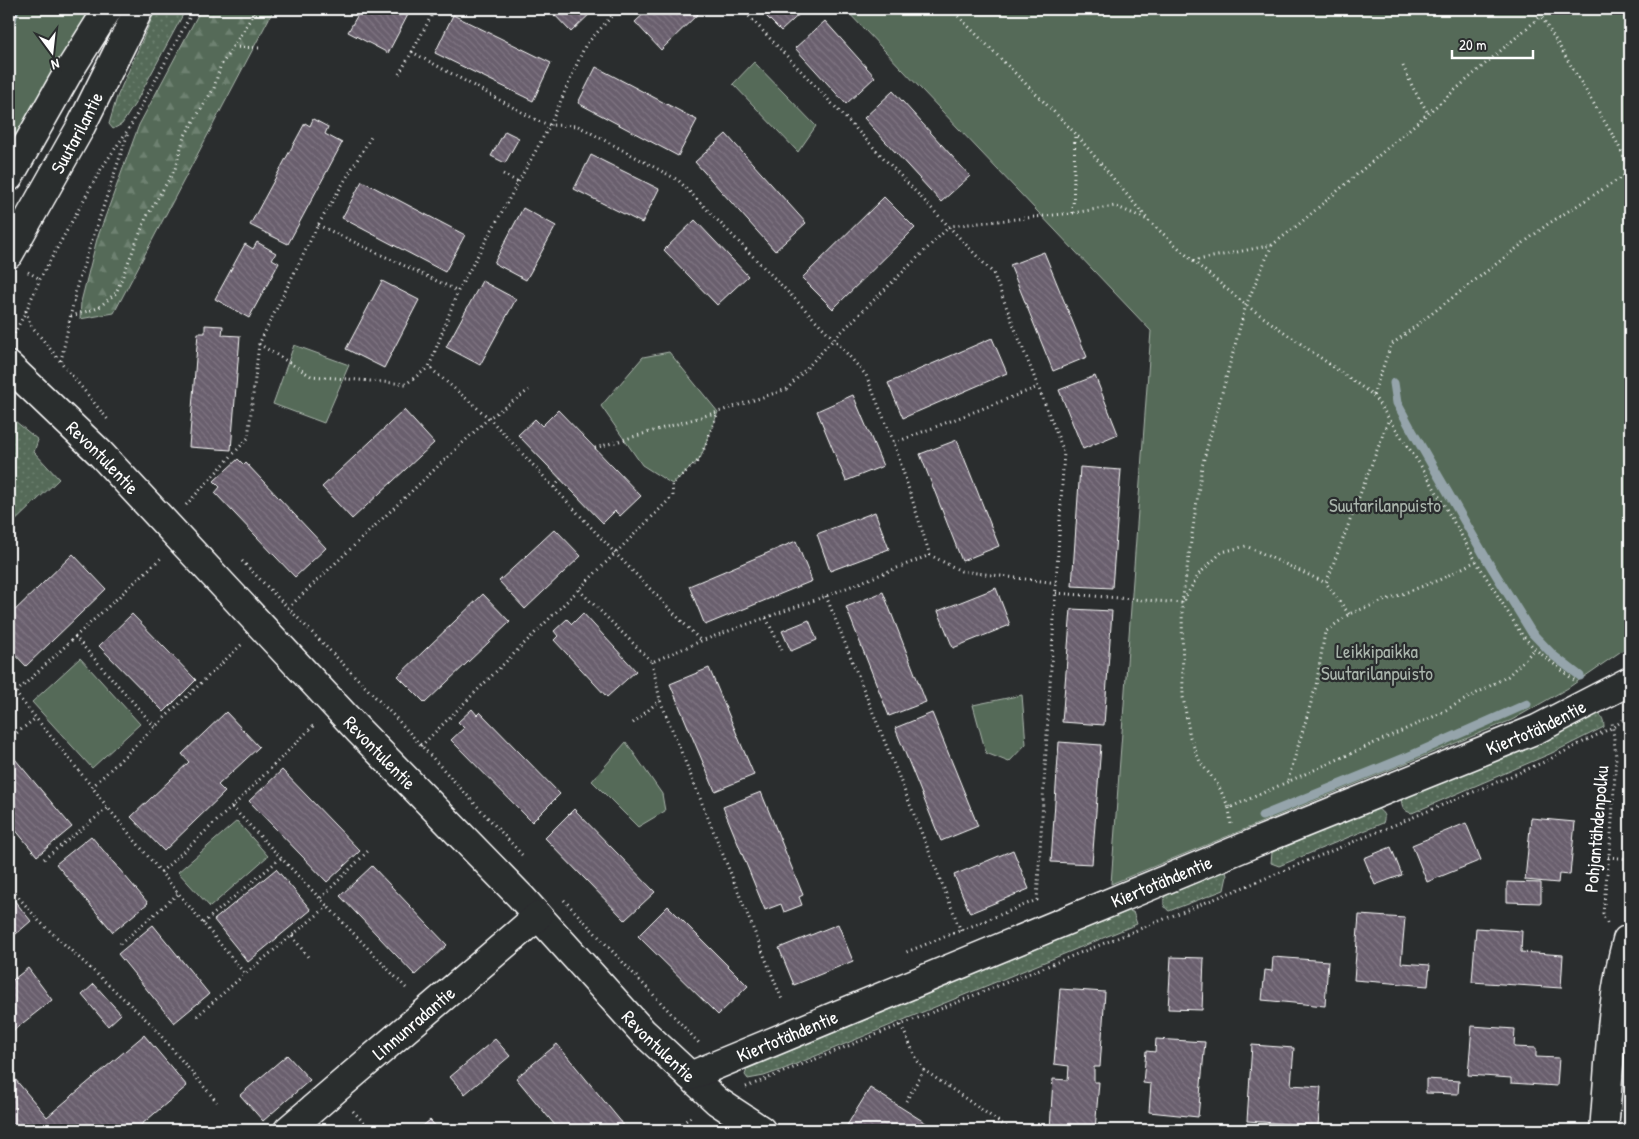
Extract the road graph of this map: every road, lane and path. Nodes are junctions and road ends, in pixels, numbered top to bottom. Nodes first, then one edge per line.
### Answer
1 (108, 9) edge
2 (139, 9) edge
3 (194, 9) edge
4 (257, 9) edge
5 (435, 9) edge
6 (618, 9) edge
7 (742, 9) edge
8 (951, 9) edge
9 (1537, 9) edge
10 (1541, 16) junction
11 (233, 47) junction
12 (261, 48) dead end
13 (412, 52) junction
14 (1403, 66) dead end
15 (399, 74) dead end
16 (1428, 113) junction
17 (550, 125) junction
18 (130, 127) junction
19 (1075, 133) junction
20 (371, 137) dead end
21 (1630, 170) edge
22 (503, 174) dead end
23 (9, 177) edge
24 (518, 182) junction
25 (1073, 213) junction
26 (1149, 221) junction
27 (318, 225) junction
28 (950, 226) junction
29 (1272, 245) junction
30 (9, 254) edge
31 (1193, 261) junction
32 (458, 292) junction
33 (1246, 304) junction
34 (26, 311) junction
35 (71, 316) junction
36 (834, 339) junction
37 (259, 344) junction
38 (9, 345) edge
39 (61, 361) junction
40 (9, 366) edge
41 (429, 367) junction
42 (1038, 387) junction
43 (529, 390) dead end
44 (1373, 395) junction
45 (718, 412) junction
46 (490, 418) junction
47 (1389, 418) junction
48 (114, 427) dead end
49 (894, 443) junction
50 (595, 448) dead end
51 (561, 479) dead end
52 (554, 487) junction
53 (193, 511) dead end
54 (616, 554) junction
55 (930, 555) junction
56 (163, 556) dead end
57 (240, 560) dead end
58 (1476, 561) junction
59 (1057, 583) junction
60 (1326, 583) junction
61 (579, 590) junction
62 (1056, 593) junction
63 (826, 596) junction
64 (1182, 603) junction
65 (288, 608) junction
66 (1349, 614) junction
67 (766, 618) junction
68 (75, 638) junction
69 (245, 641) dead end
70 (701, 641) junction
71 (1535, 649) junction
72 (782, 650) dead end
73 (652, 662) junction
74 (1630, 681) edge
75 (9, 685) edge
76 (16, 693) junction
77 (1600, 697) junction
78 (9, 699) edge
79 (660, 700) junction
80 (1630, 716) edge
81 (36, 718) junction
82 (320, 719) dead end
83 (633, 723) dead end
84 (155, 726) junction
85 (1613, 727) junction
86 (9, 739) edge
87 (421, 746) junction
88 (1288, 781) junction
89 (92, 787) junction
90 (232, 807) junction
91 (108, 808) junction
92 (368, 851) dead end
93 (1608, 857) junction
94 (281, 858) junction
95 (44, 859) dead end
96 (1630, 859) edge
97 (529, 862) dead end
98 (161, 872) junction
99 (9, 886) edge
100 (179, 893) junction
101 (321, 898) junction
102 (562, 898) dead end
103 (328, 906) junction
104 (538, 916) junction
105 (203, 923) junction
106 (961, 931) junction
107 (292, 936) junction
108 (120, 944) dead end
109 (1624, 952) joint
110 (904, 953) dead end
111 (308, 957) dead end
112 (245, 974) junction
113 (783, 1002) dead end
114 (428, 1011) junction
115 (197, 1016) dead end
116 (901, 1025) junction
117 (695, 1039) dead end
118 (924, 1070) junction
119 (690, 1076) junction
120 (742, 1089) dead end
121 (906, 1101) dead end
122 (217, 1102) dead end
123 (697, 1112) dead end
124 (288, 1130) edge
125 (674, 1130) edge
126 (761, 1130) edge
127 (1011, 1130) edge
128 (1604, 1130) edge

1 - 23 street, Suutarilantie
2 - 30 street, Suutarilantie
3 - 18 path
4 - 11 path
5 - 13 path
6 - 17 path
7 - 28 path
8 - 19 path
9 - 10 path
10 - 16 path
10 - 21 path
11 - 12 path
11 - 35 path
13 - 15 path
13 - 17 path
14 - 16 path
16 - 29 path
17 - 24 path
17 - 36 path
18 - 34 path
18 - 35 path
19 - 25 path
19 - 26 path
20 - 27 path
21 - 44 path
22 - 24 path
24 - 32 path
25 - 26 path
25 - 28 path
26 - 31 path
27 - 32 path
27 - 37 path
28 - 36 path
28 - 42 path
29 - 31 path
29 - 33 path
31 - 33 path
32 - 41 path
33 - 44 path
33 - 64 path
34 - 38 path
34 - 39 path
35 - 39 path
36 - 45 path
36 - 49 path
37 - 41 path
37 - 53 path
39 - 48 path
40 - 104 street, Revontulentie
41 - 46 path
42 - 49 path
42 - 59 path
43 - 46 path
44 - 47 path
45 - 50 path
45 - 54 path
46 - 52 path
46 - 65 path
47 - 58 path
47 - 60 path
49 - 55 path
51 - 52 path
52 - 54 path
54 - 61 path
54 - 70 path
55 - 59 path
55 - 63 path
56 - 68 path
57 - 65 path
58 - 66 path
58 - 71 path
59 - 62 path
60 - 64 path
60 - 66 path
61 - 73 path
61 - 87 path
62 - 64 path
62 - 106 path
63 - 67 path
63 - 106 path
64 - 88 path
65 - 87 path
66 - 88 path
67 - 70 path
67 - 72 path
68 - 76 path
68 - 84 path
69 - 84 path
70 - 73 path
71 - 77 path
71 - 88 path
73 - 79 path
74 - 77 street, Kiertotähdentie
75 - 76 path
76 - 78 path
76 - 81 path
77 - 85 path, Pohjantähdenpolku
77 - 119 street, Kiertotähdentie
79 - 83 path
79 - 113 path
80 - 85 path
81 - 86 path
81 - 89 path
82 - 90 path
84 - 89 path
85 - 93 path, Pohjantähdenpolku
85 - 116 path
87 - 97 path
89 - 91 path
90 - 94 path
90 - 98 path
91 - 95 path
91 - 98 path
92 - 101 path
93 - 96 path
93 - 109 path, Pohjantähdenpolku
94 - 101 path
94 - 105 path
98 - 100 path
99 - 122 path
100 - 105 path
100 - 108 path
101 - 103 path
102 - 117 path
103 - 107 path
103 - 114 path
104 - 114 street, Linnunradantie
104 - 119 street, Revontulentie
105 - 112 path
106 - 110 path
107 - 111 path
107 - 112 path
109 - 128 street
112 - 115 path
114 - 124 street, Linnunradantie
116 - 118 path
116 - 120 path
118 - 121 path
118 - 127 path
119 - 126 street, Revontulentie
123 - 125 path

